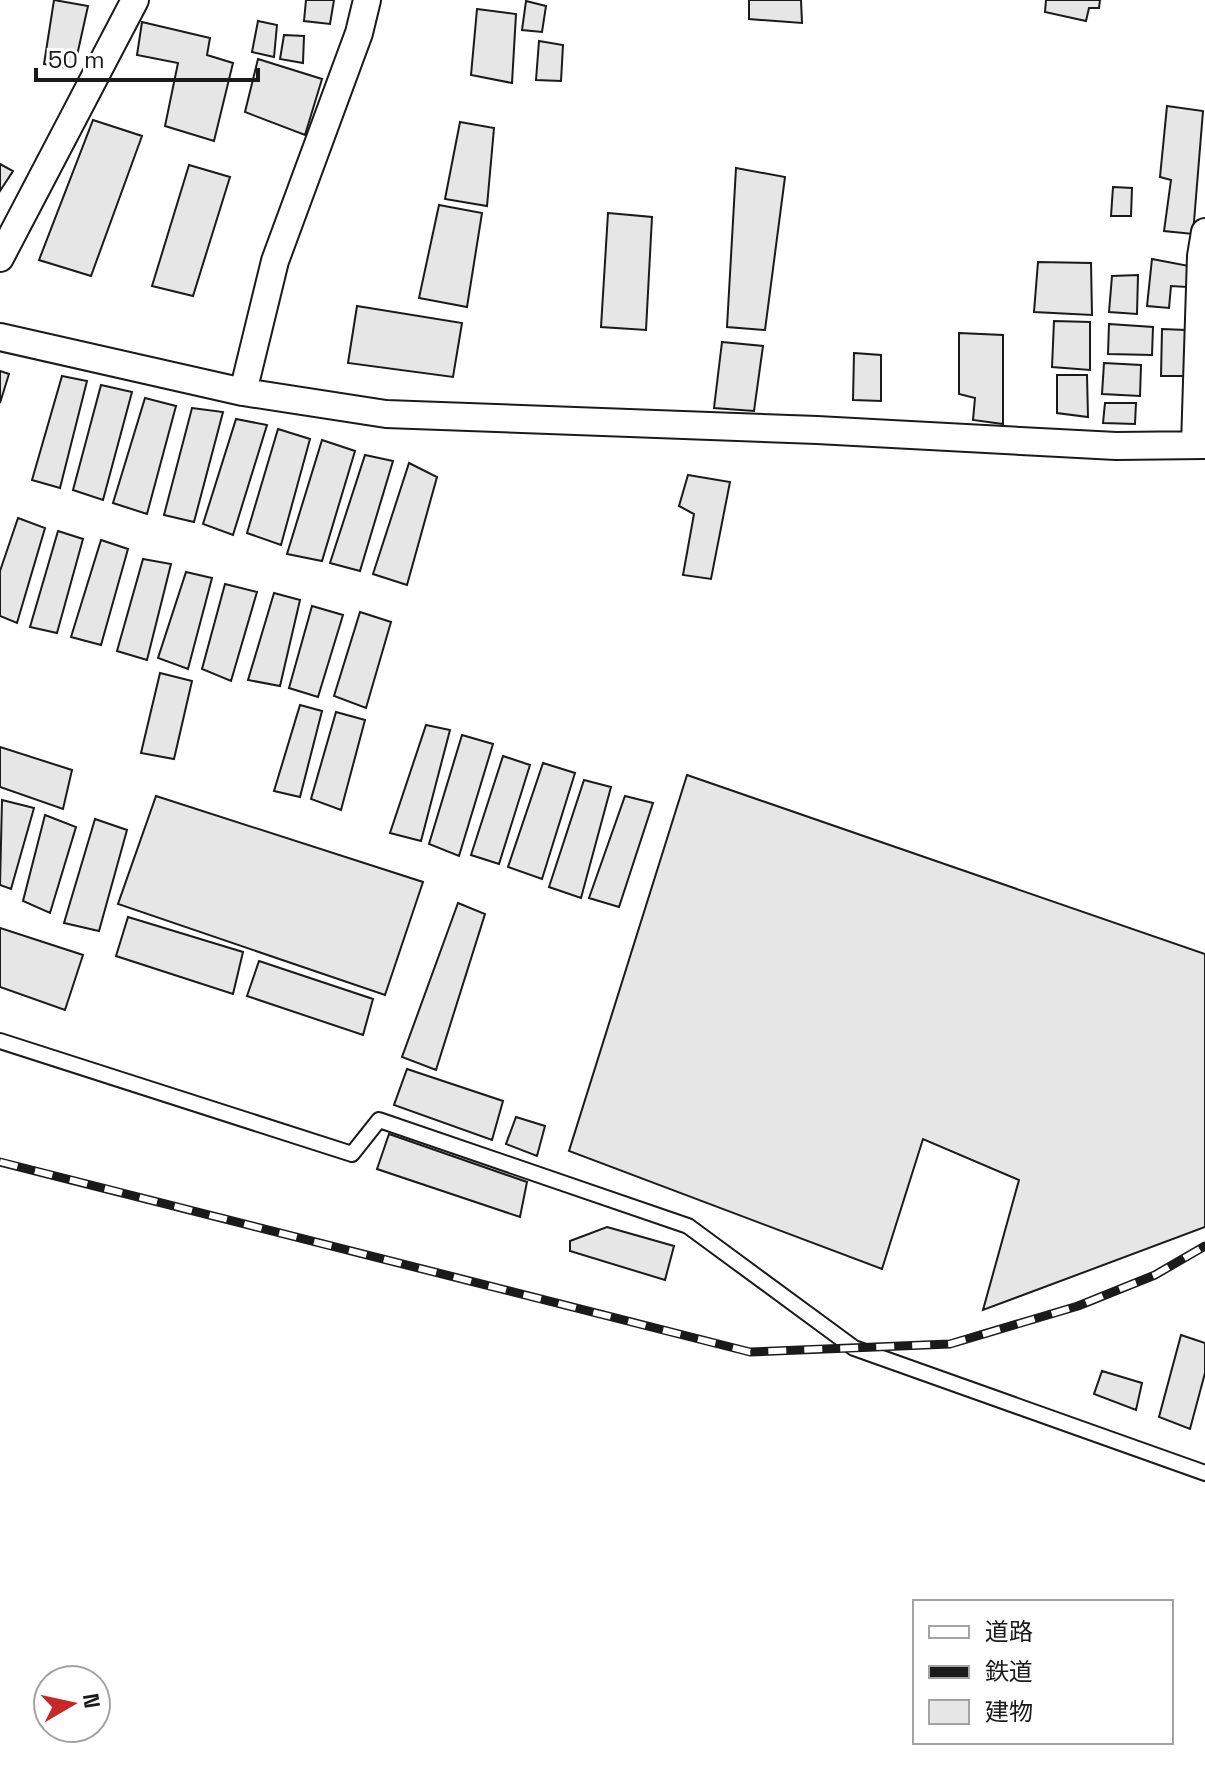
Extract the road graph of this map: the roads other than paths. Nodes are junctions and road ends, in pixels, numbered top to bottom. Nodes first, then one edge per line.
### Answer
1 (135, 0) edge
2 (367, 0) edge
3 (1205, 232) edge
4 (0, 258) edge
5 (0, 337) edge
6 (243, 392) junction
7 (1200, 445) edge
8 (0, 1041) edge
9 (1205, 1473) edge

1 - 4 street
2 - 6 street
3 - 7 street
5 - 6 street
6 - 7 street
8 - 9 lane

